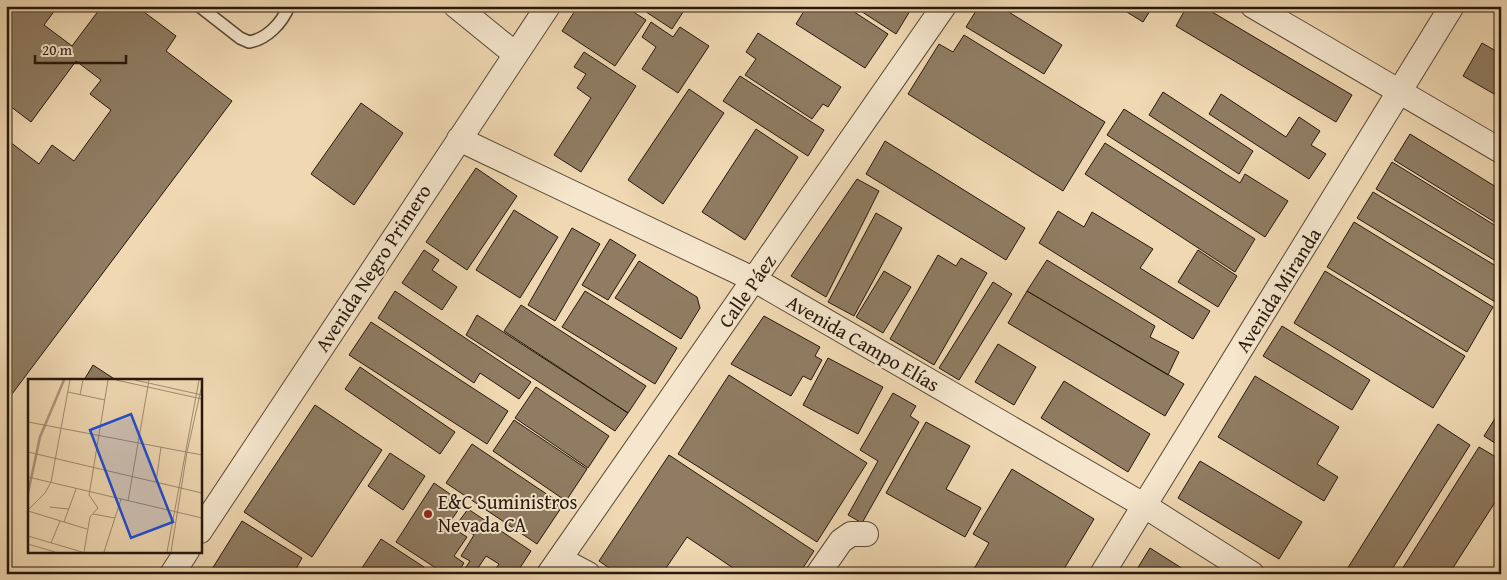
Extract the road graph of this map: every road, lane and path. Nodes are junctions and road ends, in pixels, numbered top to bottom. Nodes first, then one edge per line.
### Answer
1 (199, 6) edge
2 (289, 6) edge
3 (456, 6) edge
4 (548, 6) edge
5 (944, 6) edge
6 (1253, 6) edge
7 (1452, 6) edge
8 (515, 54) junction
9 (1399, 93) junction
10 (459, 139) junction
11 (1501, 151) edge
12 (755, 280) junction
13 (1145, 506) junction
14 (201, 529) edge
15 (866, 534) dead end
16 (186, 552) edge
17 (555, 566) edge
18 (172, 574) edge
19 (588, 574) edge
20 (818, 574) edge
21 (1102, 574) edge
22 (1252, 574) edge

1 - 2 lane
3 - 8 street
4 - 8 street, Avenida Negro Primero
5 - 12 street, Calle Páez
6 - 9 street
7 - 9 street, Avenida Miranda
8 - 10 street, Avenida Negro Primero
9 - 11 street
9 - 13 street, Avenida Miranda
10 - 12 street, Avenida Campo Elías
10 - 14 street, Avenida Negro Primero
12 - 13 street, Avenida Campo Elías
12 - 17 street, Calle Páez
13 - 21 street, Avenida Miranda
13 - 22 street, Avenida Campo Elías
15 - 20 street
16 - 18 street
17 - 19 street

